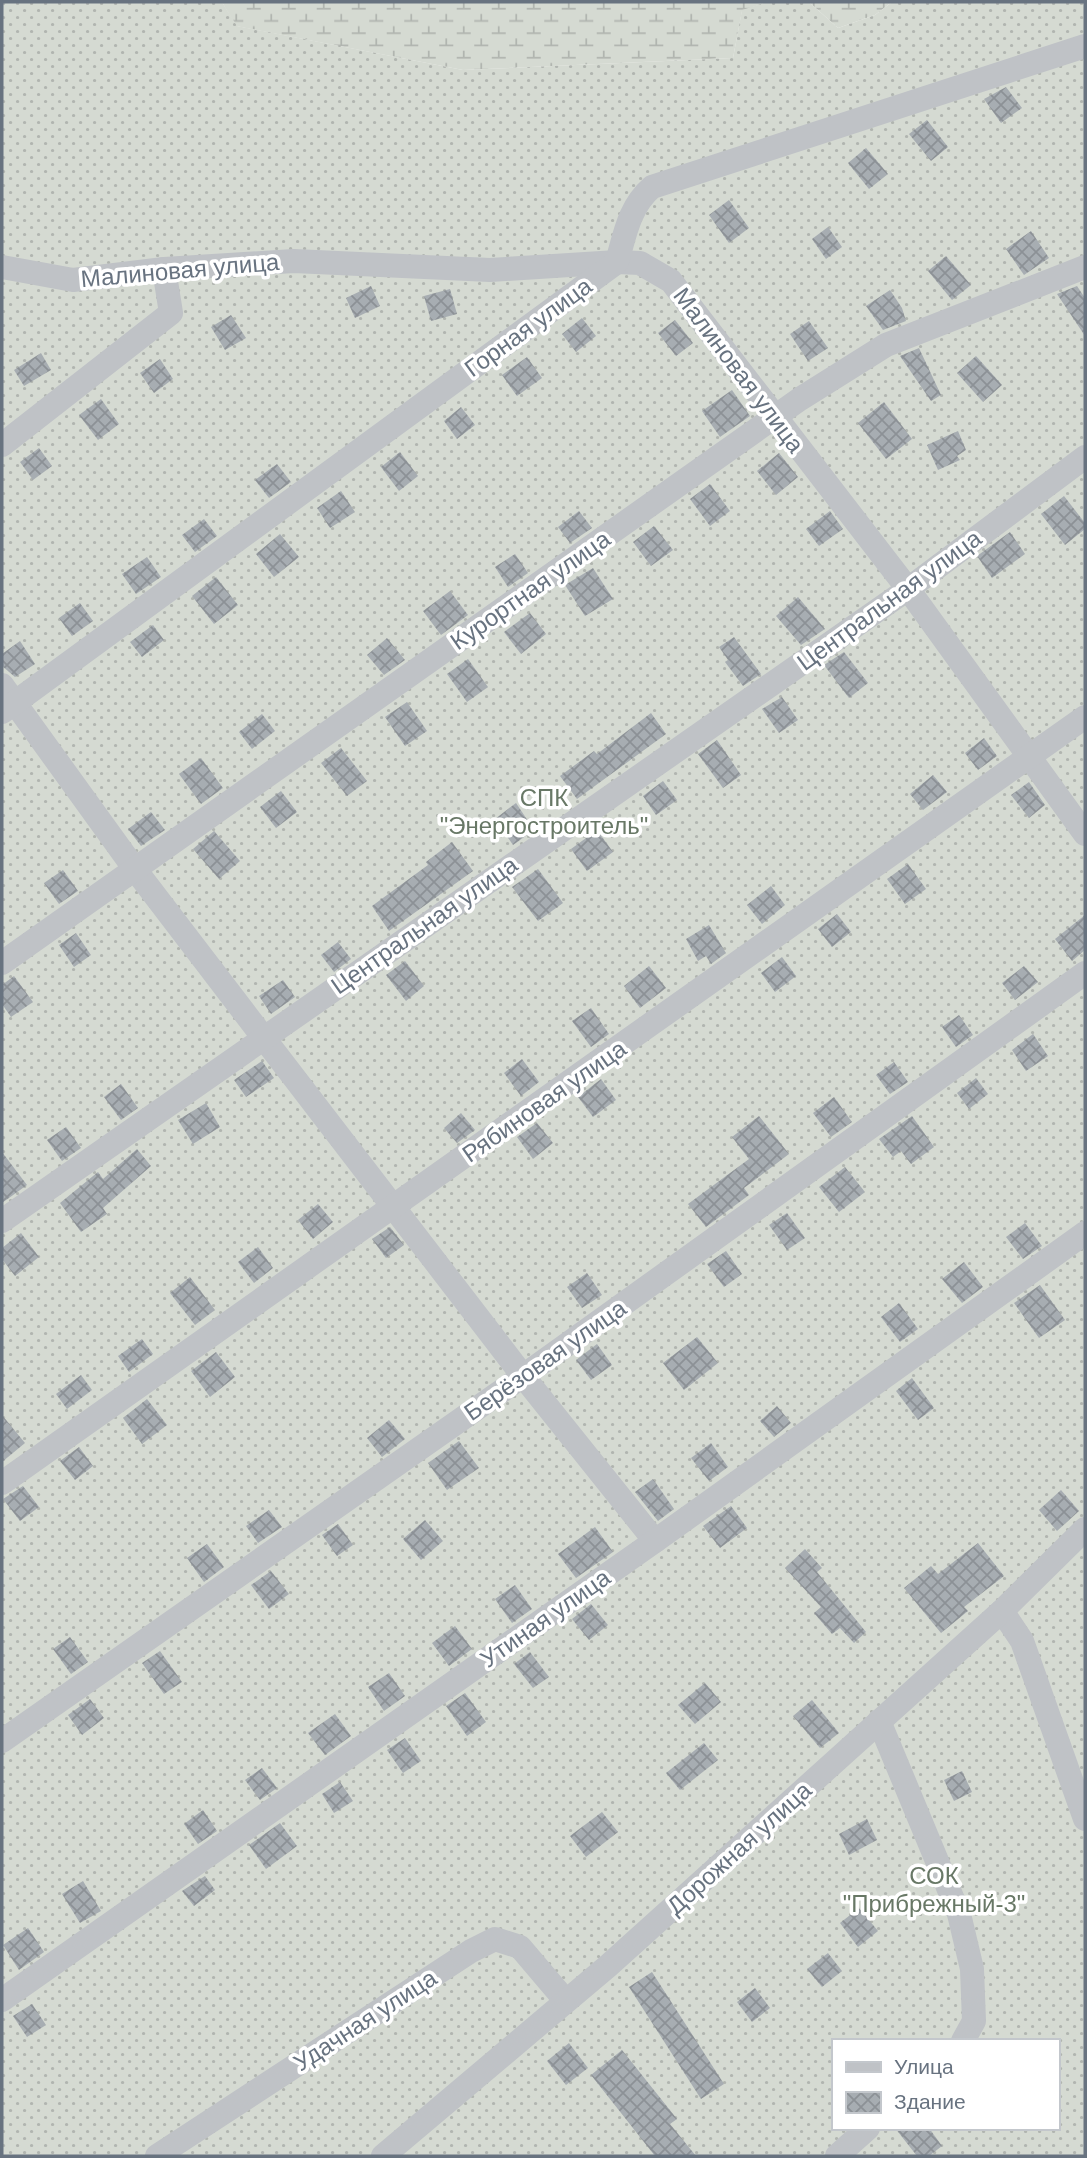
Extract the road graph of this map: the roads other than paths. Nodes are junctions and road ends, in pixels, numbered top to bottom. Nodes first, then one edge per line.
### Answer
1 (1085, 46) edge
2 (617, 262) junction
3 (2, 267) edge
4 (1085, 267) edge
5 (164, 269) junction
6 (775, 417) junction
7 (2, 445) edge
8 (1085, 457) edge
9 (908, 589) junction
10 (6, 700) edge
11 (1085, 717) edge
12 (1029, 758) junction
13 (1085, 834) edge
14 (134, 868) junction
15 (2, 963) edge
16 (1085, 973) edge
17 (263, 1037) junction
18 (394, 1208) junction
19 (2, 1221) edge
20 (1085, 1233) edge
21 (523, 1376) junction
22 (2, 1483) edge
23 (1085, 1529) edge
24 (655, 1541) junction
25 (1002, 1611) junction
26 (879, 1721) junction
27 (2, 1741) edge
28 (1085, 1819) edge
29 (2, 2000) edge
30 (565, 2000) junction
31 (964, 2039) edge
32 (865, 2132) edge
33 (156, 2156) edge
34 (383, 2156) edge
35 (837, 2156) edge

1 - 2 street, Горная улица
2 - 5 street, Малиновая улица
2 - 6 street, Малиновая улица
2 - 10 street, Горная улица
3 - 5 street, Малиновая улица
4 - 6 street, Курортная улица
5 - 7 street
6 - 9 street, Малиновая улица
6 - 14 street, Курортная улица
8 - 9 street, Центральная улица
9 - 12 street, Малиновая улица
9 - 17 street, Центральная улица
10 - 14 street
11 - 12 street, Рябиновая улица
12 - 13 street, Малиновая улица
12 - 18 street, Рябиновая улица
14 - 15 street, Курортная улица
14 - 17 street
16 - 21 street, Берёзовая улица
17 - 18 street
17 - 19 street, Центральная улица
18 - 21 street
18 - 22 street, Рябиновая улица
20 - 24 street, Утиная улица
21 - 24 street
21 - 27 street, Берёзовая улица
23 - 25 street, Дорожная улица
24 - 29 street, Утиная улица
25 - 26 street, Дорожная улица
25 - 28 street
26 - 30 street, Дорожная улица
26 - 31 street
30 - 33 street, Удачная улица
30 - 34 street, Дорожная улица
32 - 35 street

